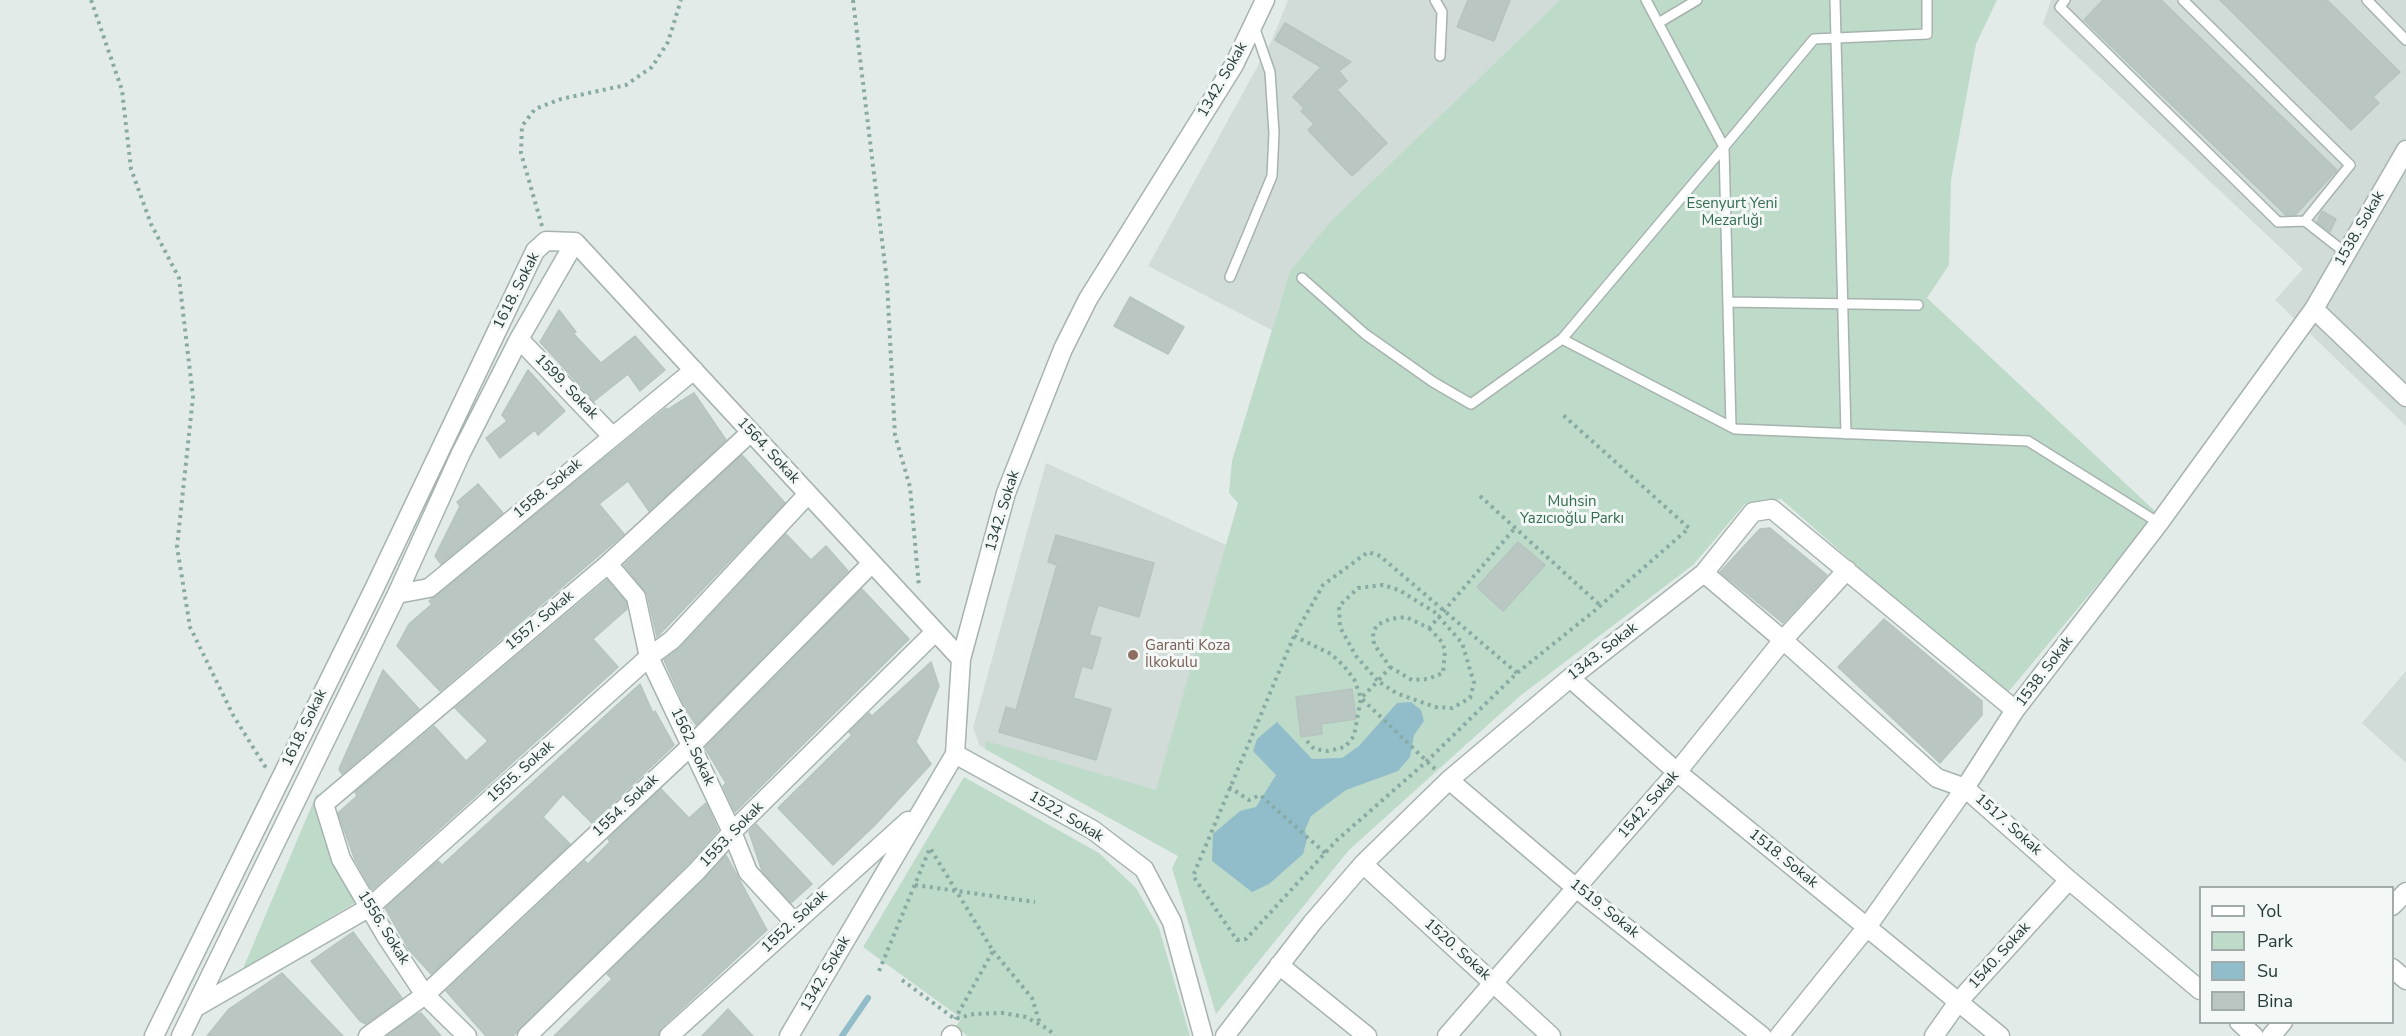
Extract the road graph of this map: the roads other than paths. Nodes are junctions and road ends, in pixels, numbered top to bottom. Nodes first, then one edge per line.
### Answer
1 (1265, 0) edge
2 (1435, 0) edge
3 (1646, 0) edge
4 (1697, 0) edge
5 (1835, 0) edge
6 (1927, 0) edge
7 (2065, 0) edge
8 (2183, 0) edge
9 (2367, 0) edge
10 (1660, 22) junction
11 (1253, 24) junction
12 (1836, 38) junction
13 (2406, 40) edge
14 (1440, 56) dead end
15 (1724, 147) junction
16 (2406, 150) edge
17 (2305, 221) junction
18 (575, 242) junction
19 (2347, 254) junction
20 (1230, 277) dead end
21 (1302, 278) dead end
22 (1728, 302) junction
23 (1843, 304) junction
24 (1918, 305) dead end
25 (2314, 309) junction
26 (519, 339) junction
27 (1562, 339) junction
28 (693, 370) junction
29 (2406, 397) edge
30 (1731, 427) junction
31 (751, 432) junction
32 (1846, 434) junction
33 (612, 436) junction
34 (808, 494) junction
35 (2159, 523) junction
36 (872, 563) junction
37 (608, 564) junction
38 (1847, 570) junction
39 (1704, 573) junction
40 (397, 594) junction
41 (935, 632) junction
42 (1784, 640) junction
43 (649, 657) junction
44 (961, 659) junction
45 (1570, 678) junction
46 (2015, 710) junction
47 (692, 745) junction
48 (955, 753) junction
49 (1677, 772) junction
50 (1449, 780) junction
51 (1965, 788) junction
52 (324, 804) joint
53 (921, 810) junction
54 (732, 832) junction
55 (1363, 864) junction
56 (2069, 880) junction
57 (1576, 888) junction
58 (2406, 892) edge
59 (2394, 904) edge
60 (370, 907) junction
61 (794, 922) junction
62 (1867, 927) junction
63 (1279, 965) junction
64 (2394, 970) edge
65 (2406, 980) edge
66 (1494, 983) junction
67 (2199, 989) edge
68 (425, 995) junction
69 (1958, 1002) junction
70 (198, 1006) junction
71 (2240, 1024) edge
72 (2282, 1024) edge
73 (154, 1036) edge
74 (181, 1036) edge
75 (368, 1036) edge
76 (467, 1036) edge
77 (527, 1036) edge
78 (669, 1036) edge
79 (789, 1036) edge
80 (1203, 1036) edge
81 (1225, 1036) edge
82 (1366, 1036) edge
83 (1448, 1036) edge
84 (1551, 1036) edge
85 (1762, 1036) edge
86 (1779, 1036) edge
87 (1934, 1036) edge
88 (2000, 1036) edge
89 (2254, 1036) edge
90 (2271, 1036) edge

1 - 11 street, 1342. Sokak
2 - 14 lane
3 - 10 lane
4 - 10 lane
5 - 12 lane
6 - 12 lane
7 - 17 lane
8 - 17 lane
9 - 13 lane
10 - 15 lane
11 - 20 lane
11 - 44 street, 1342. Sokak
12 - 15 lane
12 - 23 lane
15 - 22 lane
15 - 27 lane
16 - 19 street, 1538. Sokak
17 - 19 lane
18 - 26 street, 1618. Sokak
18 - 28 street, 1564. Sokak
18 - 73 street, 1618. Sokak
19 - 25 street, 1538. Sokak
21 - 27 lane
22 - 23 lane
22 - 30 lane
23 - 24 lane
23 - 32 lane
25 - 29 street
25 - 35 street, 1538. Sokak
26 - 33 street, 1599. Sokak
26 - 40 street, 1618. Sokak
27 - 30 lane
28 - 31 street, 1564. Sokak
28 - 33 street, 1558. Sokak
30 - 32 lane
31 - 34 street, 1564. Sokak
31 - 37 street, 1557. Sokak
32 - 35 lane
33 - 40 street, 1558. Sokak
34 - 36 street, 1564. Sokak
34 - 43 street, 1555. Sokak
35 - 46 street, 1538. Sokak
36 - 41 street, 1564. Sokak
36 - 47 street, 1554. Sokak
37 - 43 street, 1562. Sokak
37 - 52 street, 1557. Sokak
38 - 39 street, 1343. Sokak
38 - 42 street, 1542. Sokak
38 - 46 street, 1343. Sokak
39 - 42 street, 1517. Sokak
39 - 45 street, 1343. Sokak
40 - 70 street, 1618. Sokak
41 - 44 street, 1564. Sokak
41 - 54 street, 1553. Sokak
42 - 49 street, 1542. Sokak
42 - 51 street, 1517. Sokak
43 - 47 street, 1562. Sokak
43 - 60 street, 1555. Sokak
44 - 48 street, 1342. Sokak
45 - 49 street, 1518. Sokak
45 - 50 street, 1343. Sokak
46 - 51 street, 1538. Sokak
47 - 54 street, 1562. Sokak
47 - 68 street, 1554. Sokak
48 - 53 street, 1342. Sokak
48 - 80 street, 1522. Sokak
49 - 57 street, 1542. Sokak
49 - 62 street, 1518. Sokak
50 - 55 street, 1343. Sokak
50 - 57 street, 1519. Sokak
51 - 56 street, 1517. Sokak
51 - 62 street, 1538. Sokak
52 - 60 street, 1556. Sokak
53 - 61 street, 1552. Sokak
53 - 79 street, 1342. Sokak
54 - 61 street, 1562. Sokak
54 - 77 street, 1553. Sokak
55 - 63 street, 1343. Sokak
55 - 66 street, 1520. Sokak
56 - 67 street, 1517. Sokak
56 - 69 street, 1540. Sokak
57 - 66 street, 1542. Sokak
57 - 85 street, 1519. Sokak
58 - 59 street
60 - 68 street, 1556. Sokak
60 - 70 street, 1555. Sokak
61 - 78 street, 1552. Sokak
62 - 69 street, 1518. Sokak
62 - 86 street, 1538. Sokak
63 - 81 street, 1343. Sokak
63 - 82 street
64 - 65 street
66 - 83 street, 1542. Sokak
66 - 84 street, 1520. Sokak
68 - 75 street, 1554. Sokak
68 - 76 street, 1556. Sokak
69 - 87 street, 1540. Sokak
69 - 88 street, 1518. Sokak
70 - 74 street, 1618. Sokak
71 - 89 street
72 - 90 street

